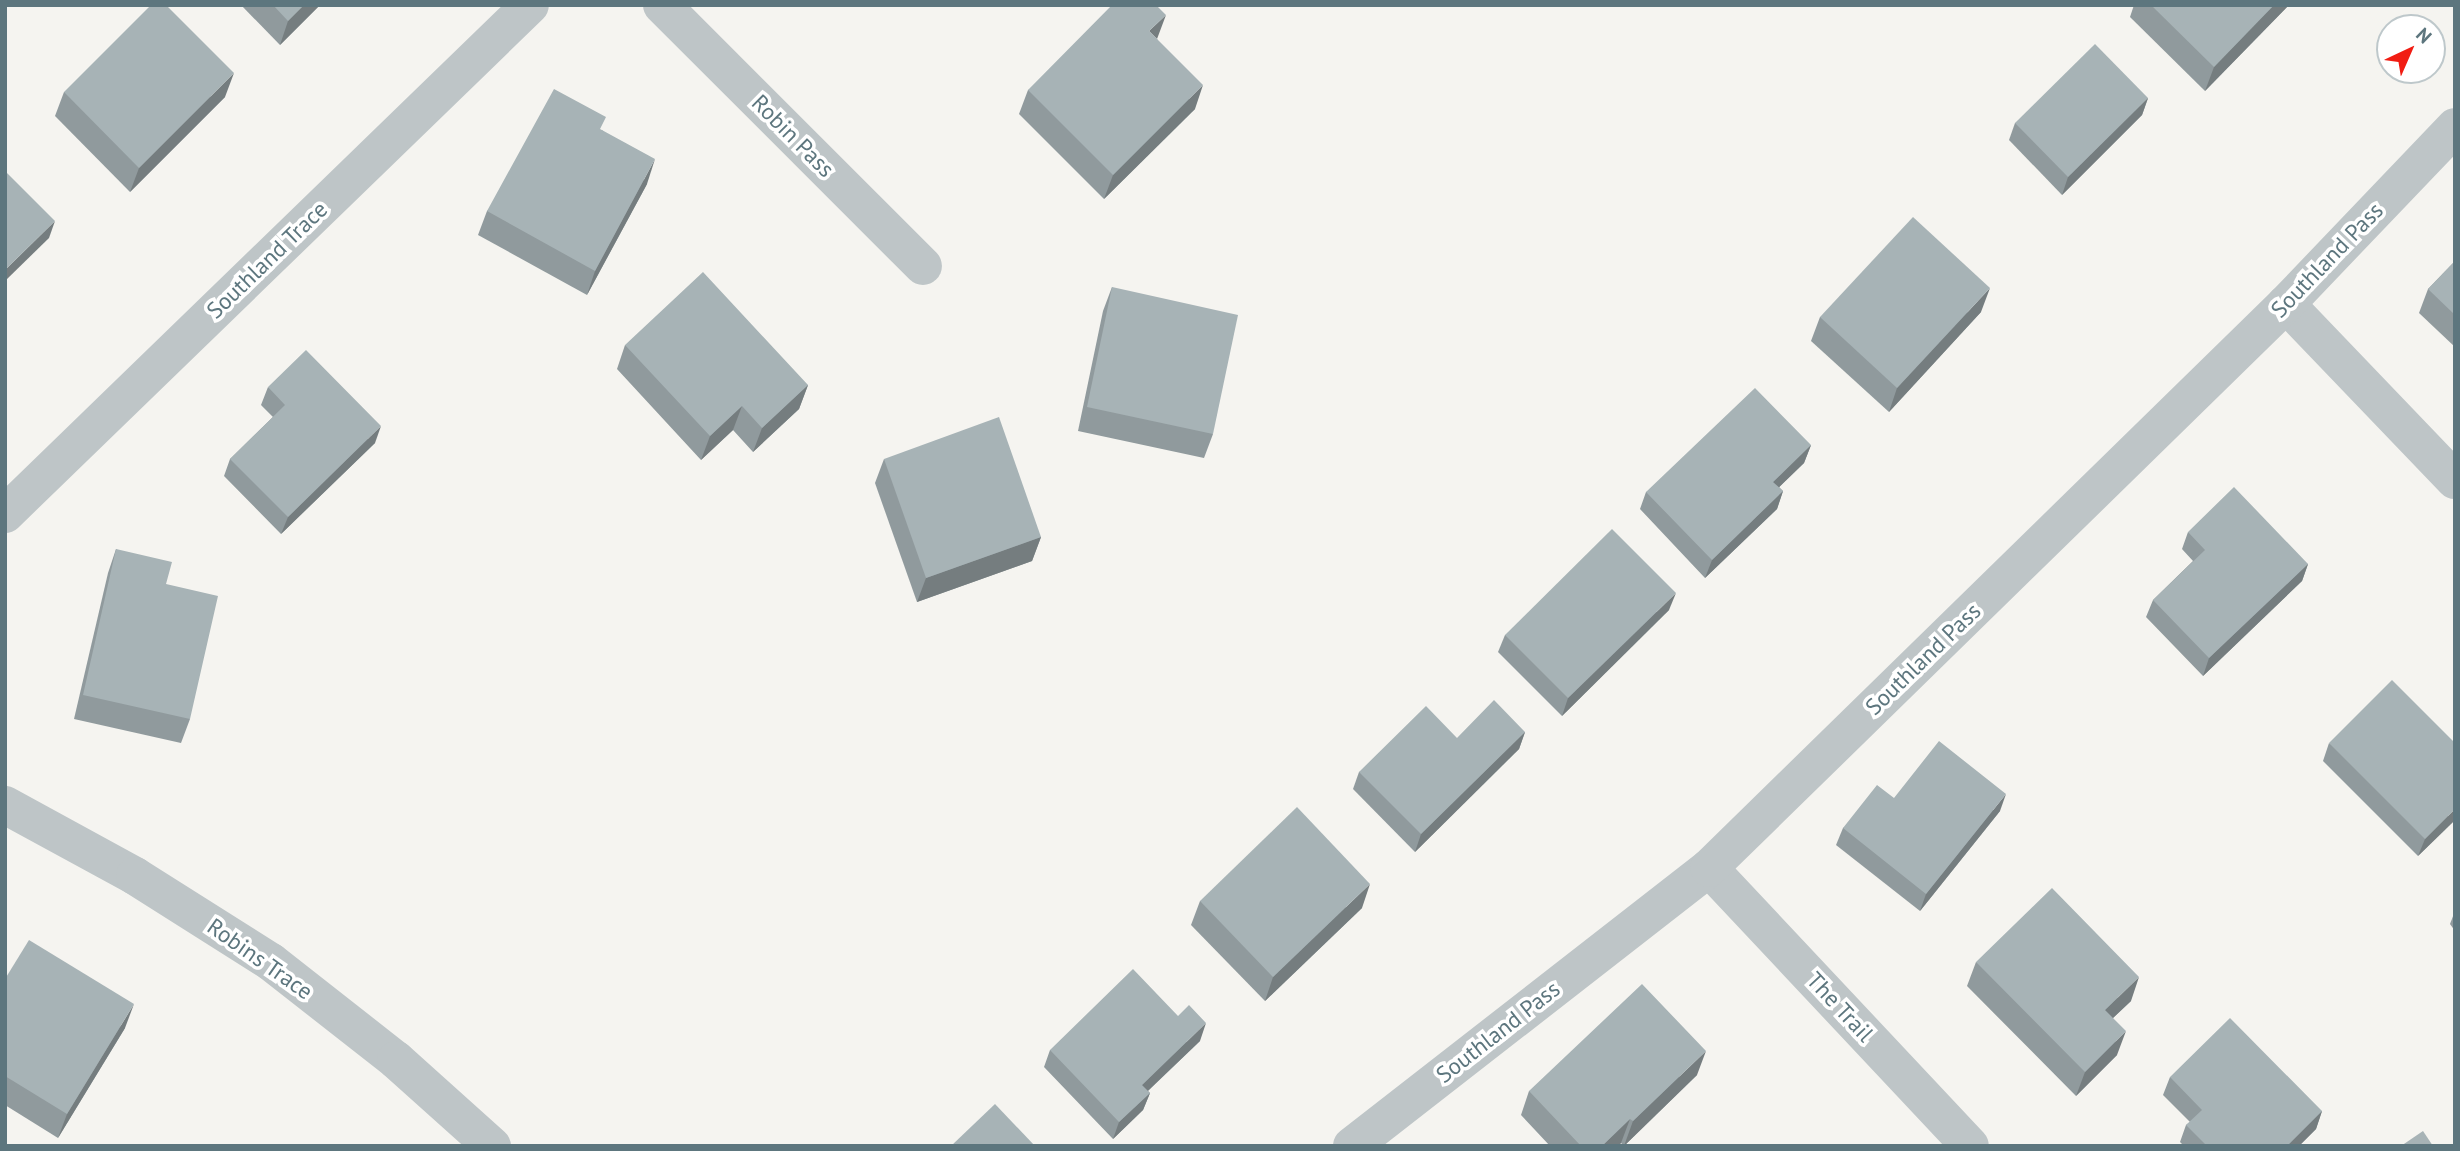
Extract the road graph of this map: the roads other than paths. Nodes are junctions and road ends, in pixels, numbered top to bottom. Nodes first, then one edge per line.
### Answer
1 (530, 5) edge
2 (662, 5) edge
3 (2455, 127) edge
4 (923, 266) dead end
5 (2286, 303) junction
6 (2455, 480) edge
7 (5, 514) edge
8 (5, 805) edge
9 (1709, 869) junction
10 (492, 1146) edge
11 (1352, 1146) edge
12 (1970, 1146) edge

1 - 7 street, Southland Trace
2 - 4 street, Robin Pass
3 - 5 street, Southland Pass
5 - 6 street
5 - 9 street, Southland Pass
8 - 10 street, Robins Trace
9 - 11 street, Southland Pass
9 - 12 street, The Trail

